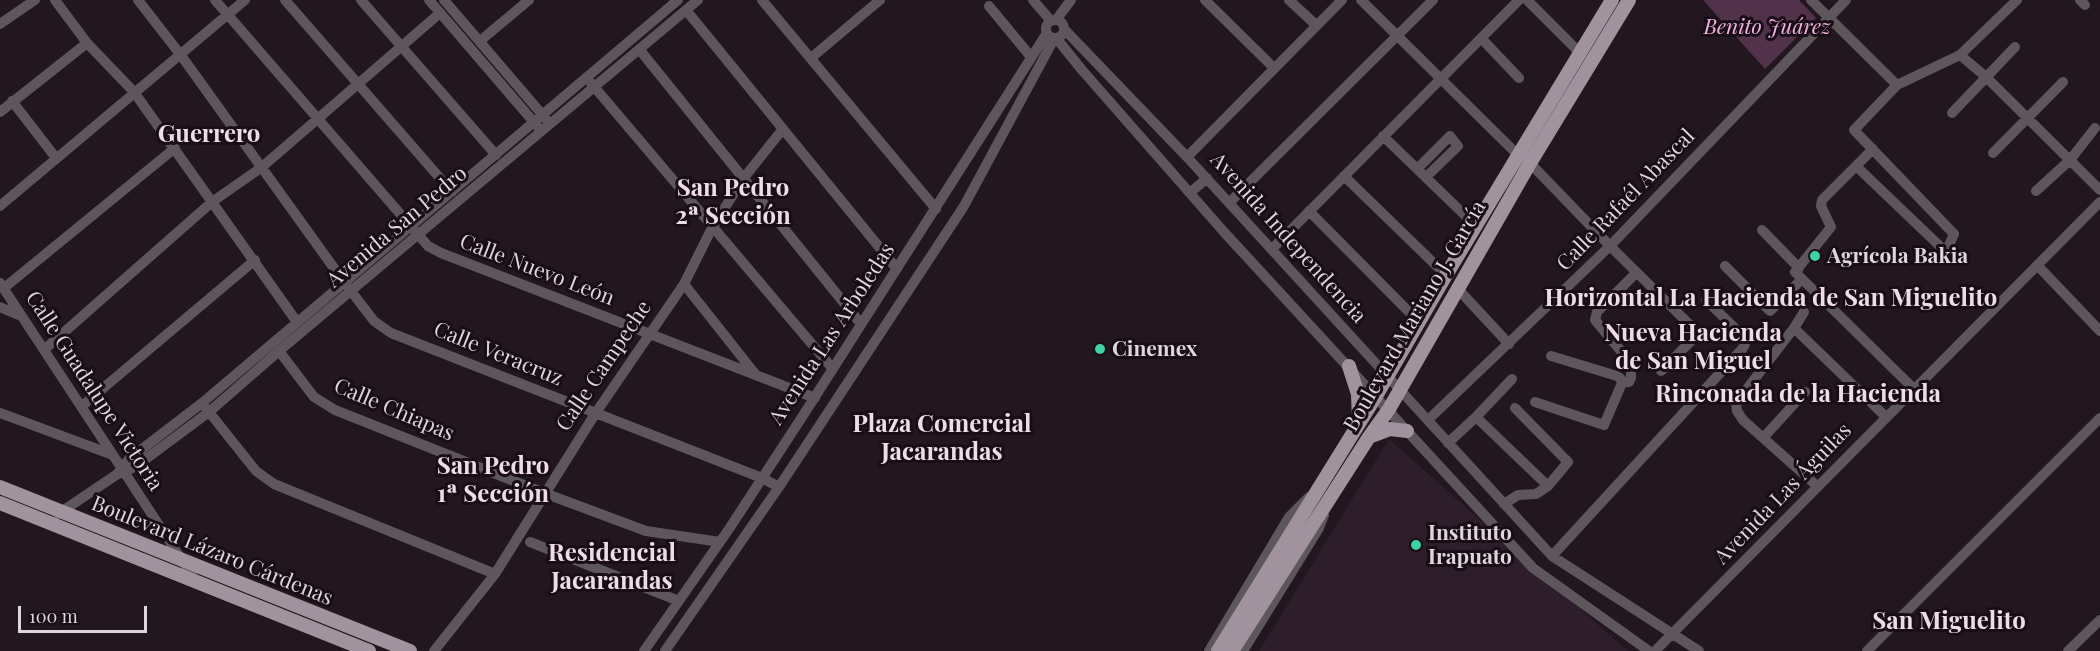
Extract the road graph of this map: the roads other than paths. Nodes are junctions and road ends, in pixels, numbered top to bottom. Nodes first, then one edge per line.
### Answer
1 (35, 0) edge
2 (56, 0) edge
3 (138, 0) edge
4 (215, 0) edge
5 (245, 0) edge
6 (285, 0) edge
7 (361, 0) edge
8 (429, 0) edge
9 (444, 0) edge
10 (529, 0) edge
11 (678, 0) edge
12 (698, 0) edge
13 (762, 0) edge
14 (880, 0) edge
15 (1033, 0) edge
16 (1071, 0) edge
17 (1205, 0) edge
18 (1289, 0) edge
19 (1342, 0) edge
20 (1361, 0) edge
21 (1433, 0) edge
22 (1519, 0) edge
23 (1527, 0) edge
24 (1612, 0) edge
25 (1629, 0) edge
26 (1811, 0) edge
27 (1846, 0) edge
28 (2017, 0) edge
29 (989, 6) dead end
30 (686, 10) junction
31 (440, 13) junction
32 (228, 15) junction
33 (1828, 18) junction
34 (1054, 21) junction
35 (0, 24) edge
36 (1316, 26) junction
37 (1064, 29) junction
38 (1396, 36) junction
39 (1052, 37) junction
40 (1481, 38) junction
41 (480, 41) junction
42 (87, 43) junction
43 (402, 46) junction
44 (2015, 47) dead end
45 (639, 50) junction
46 (1580, 53) junction
47 (180, 54) junction
48 (1960, 55) junction
49 (1030, 57) junction
50 (811, 58) junction
51 (1274, 68) junction
52 (1986, 76) junction
53 (587, 78) junction
54 (1440, 78) junction
55 (1519, 78) dead end
56 (2063, 82) dead end
57 (358, 84) junction
58 (1897, 85) junction
59 (595, 87) junction
60 (1122, 89) junction
61 (134, 92) junction
62 (12, 101) junction
63 (1109, 101) junction
64 (0, 111) edge
65 (1952, 113) dead end
66 (319, 118) junction
67 (2028, 118) junction
68 (543, 123) junction
69 (2095, 128) dead end
70 (782, 130) junction
71 (1383, 136) junction
72 (175, 148) junction
73 (1873, 148) junction
74 (1994, 153) dead end
75 (496, 155) junction
76 (1187, 157) junction
77 (56, 158) junction
78 (1524, 159) junction
79 (2070, 160) junction
80 (1856, 166) junction
81 (262, 167) junction
82 (1417, 169) junction
83 (1344, 176) junction
84 (1426, 177) junction
85 (1207, 178) junction
86 (743, 179) junction
87 (2100, 190) edge
88 (2036, 191) dead end
89 (452, 192) junction
90 (1190, 193) junction
91 (212, 202) junction
92 (2100, 202) edge
93 (1229, 203) junction
94 (0, 206) edge
95 (936, 209) junction
96 (1309, 211) junction
97 (1476, 226) junction
98 (712, 228) junction
99 (1762, 230) dead end
100 (414, 231) junction
101 (920, 233) junction
102 (938, 245) junction
103 (1610, 246) junction
104 (1272, 249) junction
105 (255, 260) junction
106 (1725, 266) dead end
107 (2038, 266) junction
108 (897, 269) junction
109 (1636, 273) junction
110 (1801, 274) junction
111 (1446, 275) junction
112 (684, 284) junction
113 (2, 286) edge
114 (348, 286) junction
115 (1457, 288) junction
116 (1706, 300) dead end
117 (0, 307) edge
118 (1804, 312) dead end
119 (21, 316) junction
120 (1418, 321) junction
121 (297, 322) junction
122 (861, 324) junction
123 (1794, 328) junction
124 (2100, 331) edge
125 (648, 334) junction
126 (1509, 344) junction
127 (45, 349) junction
128 (279, 351) junction
129 (1551, 356) dead end
130 (1349, 366) junction
131 (833, 369) junction
132 (1661, 371) dead end
133 (756, 375) junction
134 (1387, 376) junction
135 (1512, 379) dead end
136 (1619, 379) junction
137 (1400, 390) junction
138 (1914, 390) junction
139 (1805, 392) dead end
140 (1376, 396) junction
141 (815, 398) junction
142 (1535, 402) dead end
143 (202, 403) junction
144 (82, 406) junction
145 (1515, 408) dead end
146 (1389, 410) junction
147 (209, 412) junction
148 (0, 413) edge
149 (595, 414) junction
150 (1476, 417) junction
151 (1886, 417) junction
152 (2100, 417) edge
153 (1428, 420) junction
154 (1359, 424) junction
155 (1407, 431) junction
156 (1369, 437) junction
157 (1764, 437) junction
158 (1448, 443) junction
159 (113, 455) junction
160 (120, 471) junction
161 (762, 477) junction
162 (1548, 486) junction
163 (1817, 486) junction
164 (0, 487) edge
165 (779, 487) junction
166 (544, 493) junction
167 (1331, 496) junction
168 (0, 503) edge
169 (1504, 504) junction
170 (61, 512) junction
171 (47, 522) junction
172 (729, 529) junction
173 (743, 538) junction
174 (530, 542) dead end
175 (720, 542) junction
176 (1552, 556) junction
177 (184, 562) junction
178 (495, 574) junction
179 (195, 580) junction
180 (679, 601) junction
181 (2100, 620) edge
182 (1673, 634) junction
183 (396, 648) edge
184 (1220, 650) edge
185 (2072, 650) edge
186 (369, 651) edge
187 (410, 651) edge
188 (434, 651) edge
189 (644, 651) edge
190 (665, 651) edge
191 (1243, 651) edge
192 (1649, 651) edge
193 (1655, 651) edge
194 (1699, 651) edge
195 (1868, 651) edge

1 - 35 street
2 - 42 street
3 - 47 street, Calle Veracruz
4 - 32 street, Calle Nuevo León
5 - 32 street
6 - 57 street
7 - 43 street
8 - 31 street
9 - 41 street
10 - 41 street
11 - 53 street, Avenida San Pedro
12 - 30 street, Avenida San Pedro
13 - 50 street
14 - 50 street
15 - 34 street
16 - 34 street
17 - 51 street
18 - 36 street
19 - 36 street
20 - 38 street
21 - 38 street
22 - 40 street
23 - 46 street
24 - 46 main road, Boulevard Mariano J. García
25 - 78 main road, Boulevard Mariano J. García
26 - 33 street
27 - 33 street, Calle Rafaél Abascal
28 - 48 street
29 - 49 street
30 - 45 street, Avenida San Pedro
30 - 70 street
31 - 43 street
31 - 68 street
32 - 47 street
32 - 66 street, Calle Nuevo León
33 - 58 street
33 - 103 street, Calle Rafaél Abascal
34 - 37 street
34 - 39 street
36 - 51 street
37 - 39 street
37 - 60 street, Avenida Independencia
38 - 54 street
38 - 93 street
39 - 49 street, Avenida Las Arboledas
39 - 63 street, Avenida Independencia
39 - 102 street, Avenida Las Arboledas
40 - 54 street
40 - 55 street
41 - 68 street
42 - 61 street
42 - 62 street
43 - 57 street
43 - 75 street
44 - 52 street
45 - 59 street, Avenida San Pedro
45 - 86 street
46 - 78 main road, Boulevard Mariano J. García
47 - 61 street
47 - 81 street, Calle Veracruz
48 - 52 street
48 - 58 street
49 - 95 street, Avenida Las Arboledas
50 - 95 street
51 - 76 street
52 - 65 street
52 - 67 street
53 - 59 street
53 - 68 street, Avenida San Pedro
54 - 71 street
54 - 78 street
56 - 67 street
57 - 66 street
57 - 89 street
58 - 73 street
59 - 68 street, Avenida San Pedro
59 - 98 street
60 - 63 street
60 - 76 street, Avenida Independencia
61 - 72 street
61 - 77 street
62 - 64 street
62 - 77 street
63 - 90 street, Avenida Independencia
66 - 81 street
66 - 100 street, Calle Nuevo León
67 - 74 street
67 - 79 street
68 - 75 street, Avenida San Pedro
68 - 100 street, Avenida San Pedro
69 - 79 street
70 - 86 street, Calle Campeche
70 - 108 street
71 - 82 street
71 - 83 street
72 - 91 street
72 - 113 street
73 - 80 street
73 - 80 street
75 - 89 street, Avenida San Pedro
76 - 85 street, Avenida Independencia
77 - 94 street
78 - 97 main road, Boulevard Mariano J. García
78 - 103 street
78 - 115 main road, Boulevard Mariano J. García
79 - 87 street
79 - 88 street
80 - 110 street
81 - 91 street
81 - 114 street, Calle Veracruz
82 - 84 street
82 - 84 street
83 - 96 street
83 - 111 street
84 - 97 street
85 - 90 street
85 - 93 street, Avenida Independencia
86 - 98 street, Calle Campeche
86 - 122 street
89 - 100 street, Avenida San Pedro
90 - 130 street, Avenida Independencia
91 - 105 street
91 - 127 street
92 - 107 street, Avenida Las Águilas
93 - 104 street, Avenida Independencia
95 - 101 street, Avenida Las Arboledas
96 - 104 street
96 - 120 street
97 - 111 main road, Boulevard Mariano J. García
98 - 112 street, Calle Campeche
98 - 131 street
99 - 110 street
100 - 114 street, Avenida San Pedro
100 - 125 street, Calle Nuevo León
101 - 102 street
101 - 108 street, Avenida Las Arboledas
102 - 165 street, Avenida Las Arboledas
103 - 109 street
103 - 126 street, Calle Rafaél Abascal
104 - 134 street, Avenida Independencia
105 - 121 street
105 - 144 street
106 - 110 street
107 - 124 street
107 - 138 street, Avenida Las Águilas
108 - 122 street, Avenida Las Arboledas
109 - 132 street
109 - 136 street
110 - 138 street
111 - 120 main road, Boulevard Mariano J. García
112 - 125 street, Calle Campeche
112 - 133 street
113 - 119 street, Calle Guadalupe Victoria
114 - 121 street, Avenida San Pedro
114 - 128 street, Avenida San Pedro
114 - 149 street, Calle Veracruz
115 - 126 street
115 - 137 main road, Boulevard Mariano J. García
116 - 176 street
117 - 119 street
118 - 123 street
119 - 127 street, Calle Guadalupe Victoria
120 - 134 main road, Boulevard Mariano J. García
121 - 143 street, Avenida San Pedro
122 - 131 street, Avenida Las Arboledas
123 - 151 street
123 - 157 street
125 - 133 street, Calle Nuevo León
125 - 149 street, Calle Campeche
126 - 153 street, Calle Rafaél Abascal
127 - 144 street, Calle Guadalupe Victoria
128 - 147 street, Avenida San Pedro
128 - 166 street, Calle Chiapas
129 - 136 street
130 - 140 street, Avenida Independencia
130 - 154 main road
131 - 141 street, Avenida Las Arboledas
133 - 141 street, Calle Nuevo León
134 - 137 street, Avenida Independencia
134 - 140 main road, Boulevard Mariano J. García
135 - 150 street
136 - 142 street
137 - 146 main road, Boulevard Mariano J. García
137 - 153 street, Avenida Independencia
138 - 151 street, Avenida Las Águilas
139 - 157 street
140 - 146 street, Avenida Independencia
140 - 154 main road, Boulevard Mariano J. García
141 - 161 street, Avenida Las Arboledas
143 - 147 street
143 - 160 street, Avenida San Pedro
144 - 159 street, Calle Guadalupe Victoria
145 - 162 street
146 - 155 street, Avenida Independencia
146 - 156 main road, Boulevard Mariano J. García
147 - 160 street, Avenida San Pedro
147 - 178 street
148 - 159 street
149 - 161 street, Calle Veracruz
149 - 166 street, Calle Campeche
150 - 158 street
150 - 162 street
151 - 163 street, Avenida Las Águilas
152 - 195 street
153 - 158 street, Avenida Independencia
154 - 184 main road, Boulevard Mariano J. García
155 - 156 main road
155 - 192 street, Avenida Independencia
156 - 167 main road, Boulevard Mariano J. García
157 - 163 street
158 - 169 street, Avenida Independencia
159 - 160 street, Calle Guadalupe Victoria
160 - 170 street, Avenida San Pedro
160 - 177 street, Calle Guadalupe Victoria
161 - 165 street, Calle Veracruz
161 - 172 street, Avenida Las Arboledas
162 - 169 street
163 - 182 street, Avenida Las Águilas
164 - 170 main road, Boulevard Lázaro Cárdenas
165 - 173 street, Avenida Las Arboledas
166 - 175 street, Calle Chiapas
166 - 178 street, Calle Campeche
167 - 184 main road, Boulevard Mariano J. García
167 - 191 street
168 - 171 main road, Boulevard Lázaro Cárdenas
169 - 176 street, Avenida Independencia
170 - 171 street, Avenida San Pedro
170 - 177 main road, Boulevard Lázaro Cárdenas
171 - 179 main road, Boulevard Lázaro Cárdenas
172 - 173 street
172 - 175 street, Avenida Las Arboledas
173 - 190 street, Avenida Las Arboledas
174 - 180 street
175 - 180 street, Avenida Las Arboledas
176 - 182 street, Avenida Independencia
177 - 179 street, Calle Guadalupe Victoria
177 - 183 main road, Boulevard Lázaro Cárdenas
178 - 188 street, Calle Campeche
179 - 186 main road, Boulevard Lázaro Cárdenas
180 - 189 street, Avenida Las Arboledas
181 - 185 street
182 - 193 street, Avenida Las Águilas
182 - 194 street, Avenida Independencia
183 - 187 main road, Boulevard Lázaro Cárdenas

